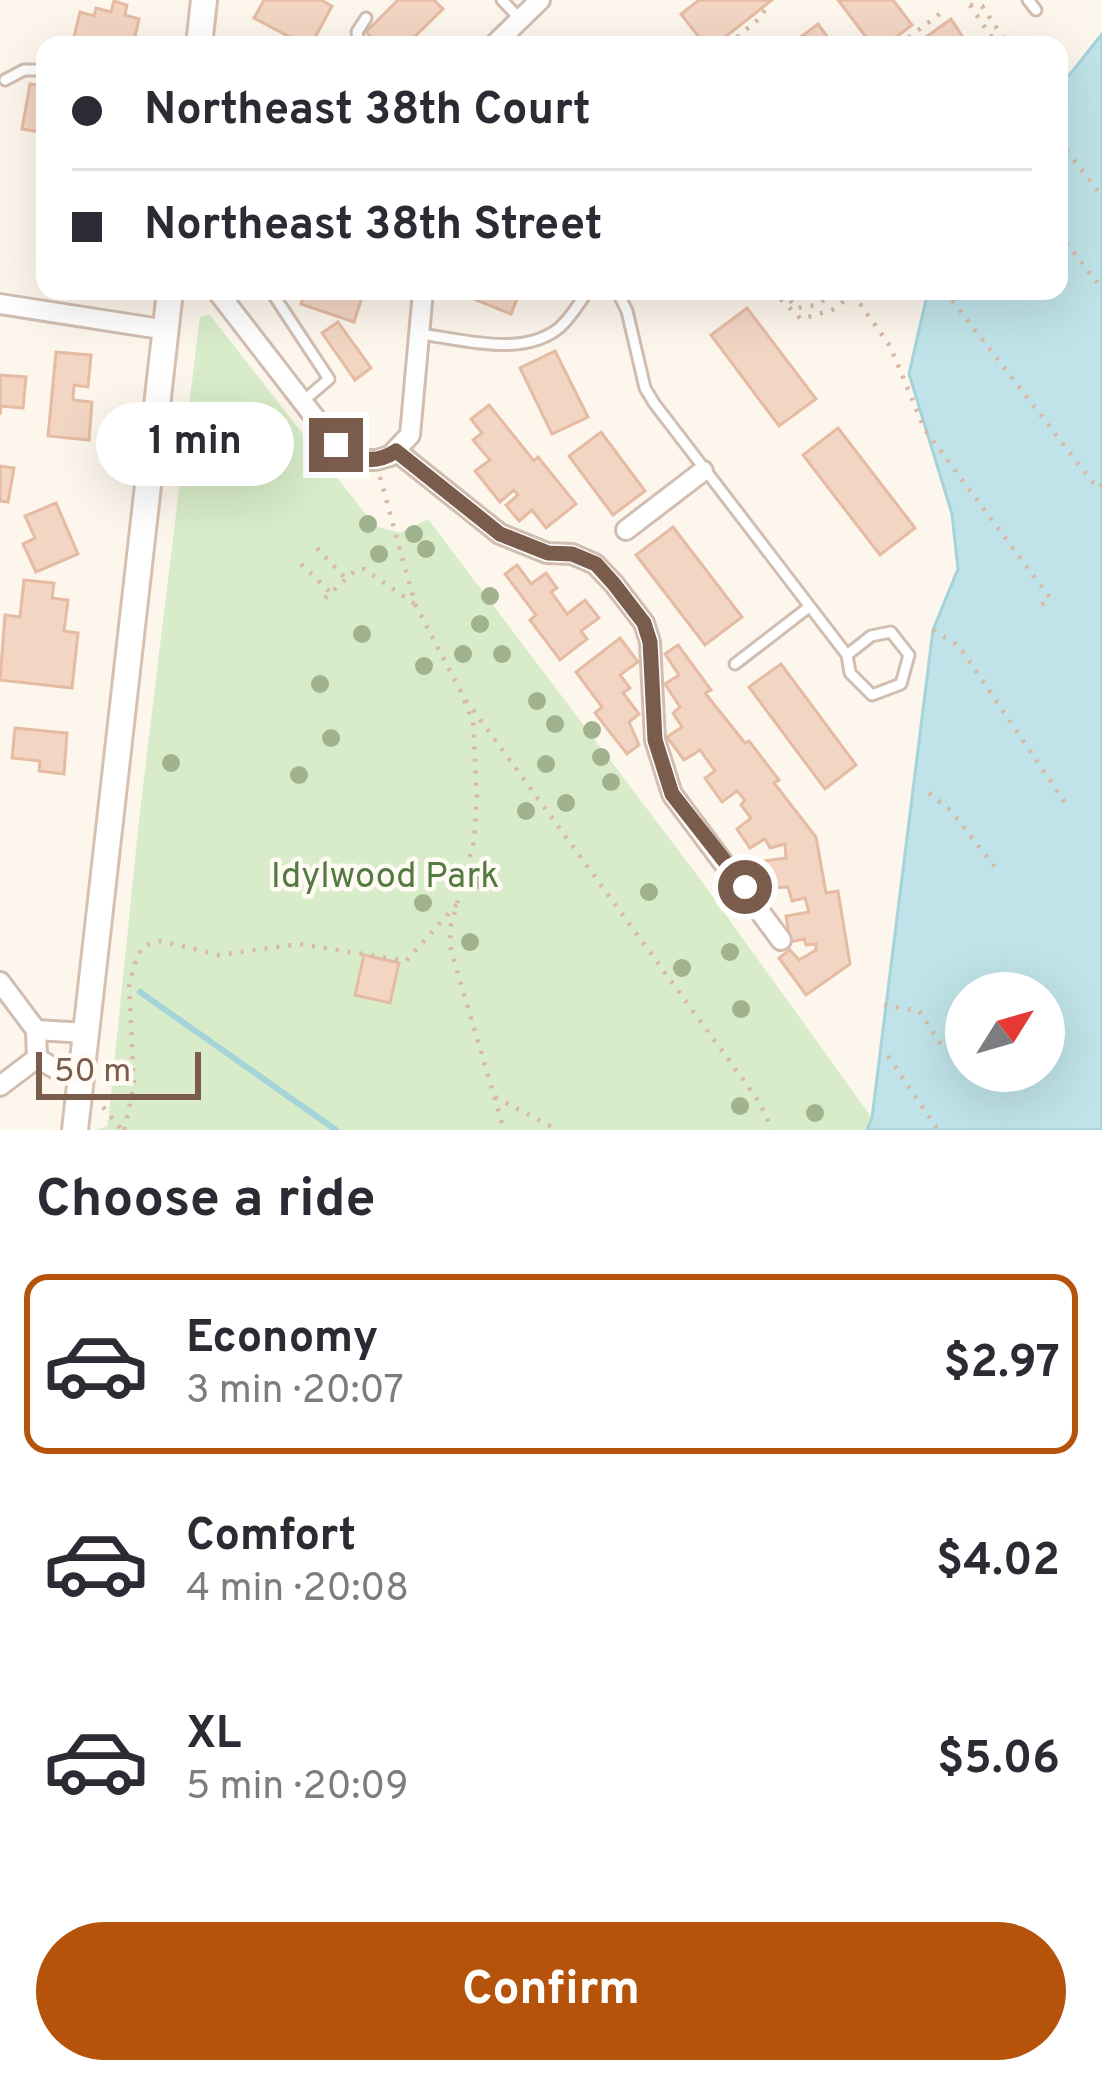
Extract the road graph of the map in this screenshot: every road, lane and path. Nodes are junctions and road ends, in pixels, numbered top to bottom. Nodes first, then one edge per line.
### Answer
1 (204, 0) edge
2 (502, 0) edge
3 (539, 0) edge
4 (1028, 0) edge
5 (769, 3) edge
6 (946, 9) dead end
7 (1036, 10) dead end
8 (366, 18) dead end
9 (520, 19) junction
10 (200, 36) edge
11 (358, 36) edge
12 (503, 36) edge
13 (739, 36) edge
14 (911, 36) edge
15 (991, 36) edge
16 (1003, 36) edge
17 (36, 70) edge
18 (5, 80) dead end
19 (1068, 153) edge
20 (1102, 196) edge
21 (1068, 245) edge
22 (1102, 289) edge
23 (169, 300) edge
24 (224, 300) edge
25 (277, 300) edge
26 (422, 300) edge
27 (581, 300) edge
28 (622, 300) edge
29 (781, 300) edge
30 (790, 300) edge
31 (821, 300) edge
32 (846, 300) edge
33 (860, 300) edge
34 (952, 300) edge
35 (0, 304) edge
36 (167, 330) junction
37 (419, 334) junction
38 (302, 402) junction
39 (385, 457) junction
40 (703, 471) junction
41 (1102, 484) edge
42 (626, 530) dead end
43 (317, 548) dead end
44 (301, 563) dead end
45 (347, 579) junction
46 (415, 604) junction
47 (809, 607) junction
48 (1039, 607) dead end
49 (933, 630) dead end
50 (847, 655) junction
51 (735, 664) dead end
52 (460, 690) junction
53 (929, 794) dead end
54 (1068, 807) dead end
55 (995, 867) dead end
56 (459, 902) junction
57 (781, 940) dead end
58 (0, 982) edge
59 (884, 1005) dead end
60 (36, 1030) junction
61 (87, 1033) junction
62 (941, 1046) dead end
63 (888, 1056) dead end
64 (37, 1058) junction
65 (81, 1074) junction
66 (0, 1086) edge
67 (494, 1097) junction
68 (97, 1102) dead end
69 (75, 1130) edge
70 (123, 1130) edge
71 (505, 1130) edge
72 (558, 1130) edge
73 (772, 1130) edge
74 (938, 1130) edge

1 - 10 main road
2 - 9 lane
3 - 9 street
4 - 7 lane
5 - 13 path
6 - 14 path
8 - 11 lane
9 - 12 street
15 - 16 path
17 - 18 lane
19 - 20 path
21 - 22 path
23 - 36 main road
24 - 38 street
25 - 38 lane
26 - 37 street
27 - 37 lane
28 - 40 lane
29 - 32 path
30 - 31 path
33 - 48 path
34 - 41 path
35 - 36 street
36 - 61 main road
37 - 39 street
38 - 39 street
39 - 46 path
39 - 57 street
40 - 42 street
40 - 47 lane
43 - 45 path
44 - 45 path
45 - 46 path
46 - 52 path
47 - 50 lane
47 - 51 lane
49 - 54 path
50 - 50 lane
52 - 56 path
52 - 73 path
53 - 55 path
56 - 67 path
56 - 70 path
58 - 60 street
59 - 62 path
60 - 61 street
60 - 64 street
61 - 65 main road
63 - 74 path
64 - 65 street
64 - 66 street
65 - 69 main road
67 - 71 path
67 - 72 path
68 - 70 path

